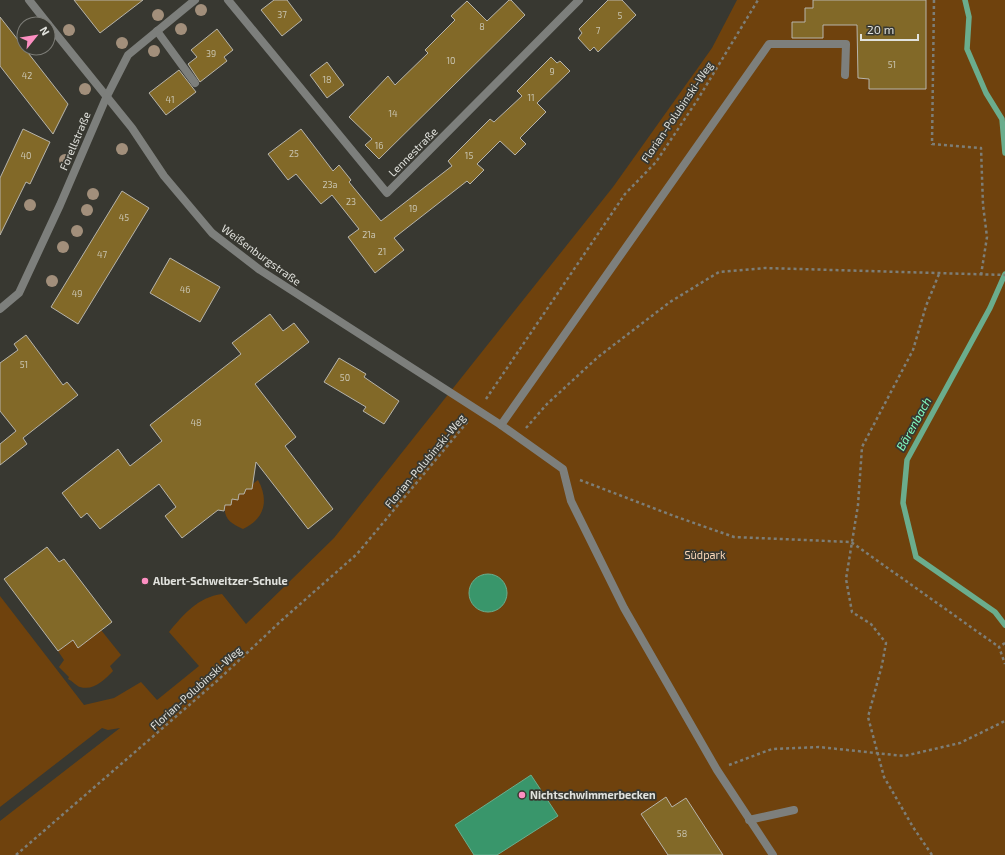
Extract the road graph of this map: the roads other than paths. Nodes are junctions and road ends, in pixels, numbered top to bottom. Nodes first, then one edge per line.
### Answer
1 (29, 0) edge
2 (195, 0) edge
3 (228, 0) edge
4 (579, 0) edge
5 (42, 16) edge
6 (157, 31) junction
7 (56, 34) edge
8 (845, 75) dead end
9 (195, 83) dead end
10 (106, 98) junction
11 (0, 309) edge
12 (501, 425) junction
13 (794, 810) dead end
14 (749, 820) junction
15 (773, 855) edge

1 - 5 street, Weißenburgstraße
2 - 6 street, Forellstraße
3 - 4 street, Lennestraße
6 - 9 street
6 - 10 street, Forellstraße
7 - 10 street, Weißenburgstraße
8 - 12 street
10 - 11 street, Forellstraße
10 - 12 street, Weißenburgstraße
12 - 14 street, Weißenburgstraße
13 - 14 street
14 - 15 street

